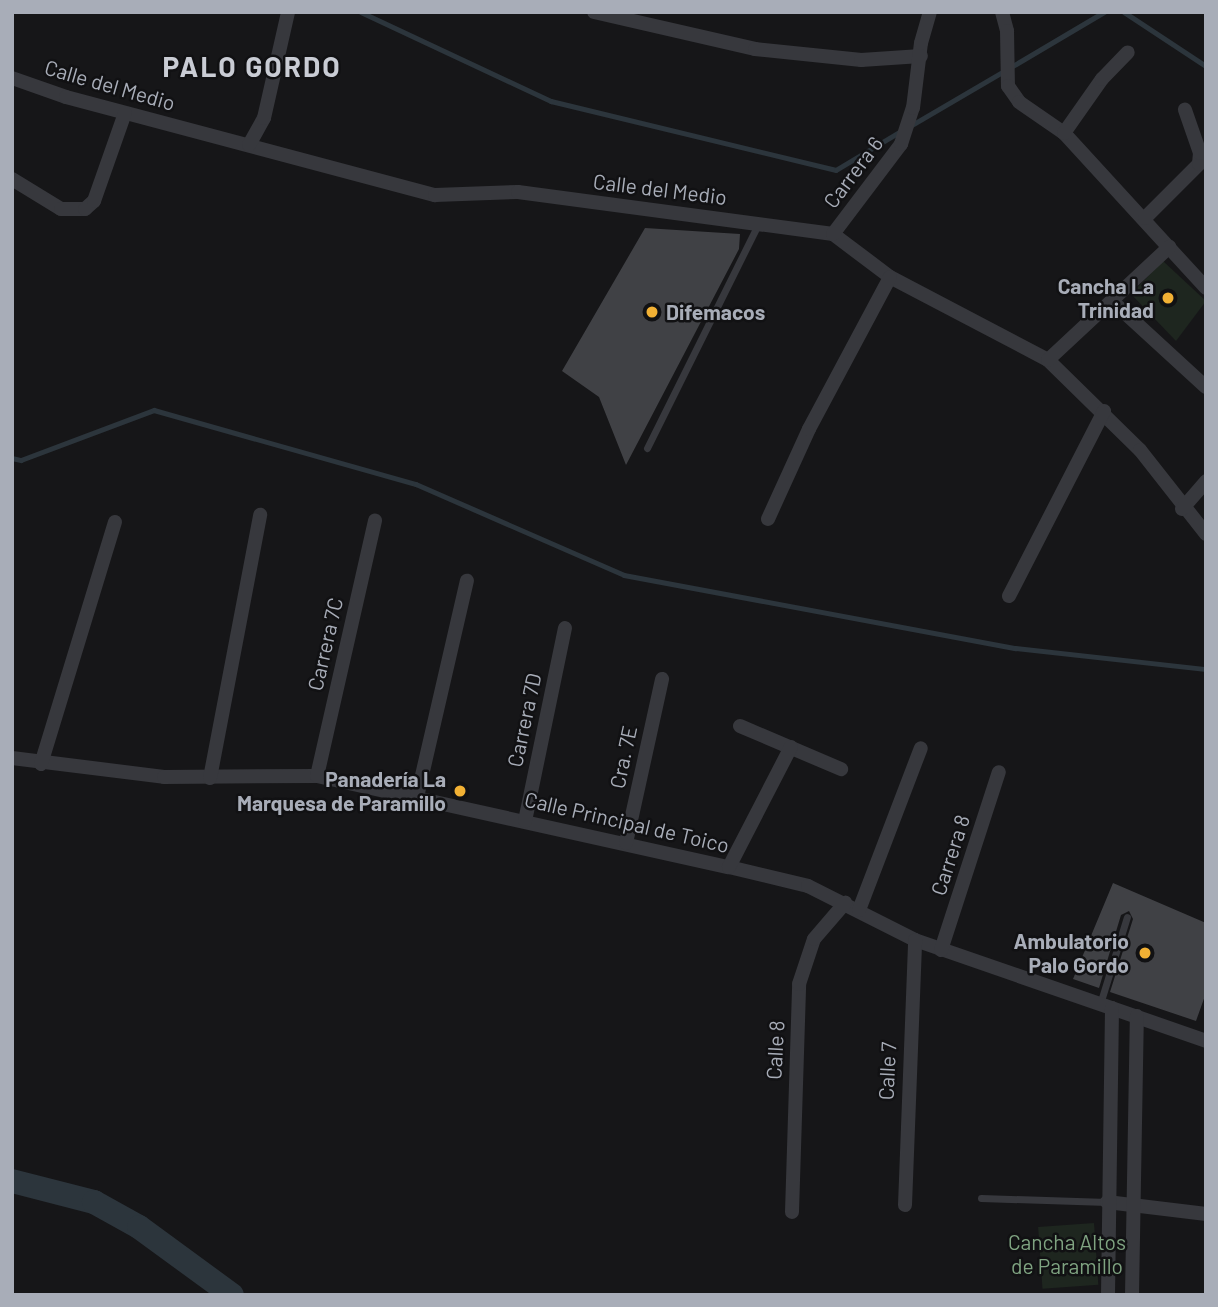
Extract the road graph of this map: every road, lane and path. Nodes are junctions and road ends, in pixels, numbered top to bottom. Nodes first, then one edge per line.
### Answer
1 (288, 12) edge
2 (594, 12) edge
3 (930, 12) edge
4 (1002, 12) edge
5 (1128, 52) dead end
6 (921, 55) junction
7 (12, 78) edge
8 (1185, 110) dead end
9 (125, 113) junction
10 (1064, 134) junction
11 (249, 145) junction
12 (12, 179) edge
13 (1145, 218) junction
14 (758, 223) junction
15 (833, 234) junction
16 (1169, 247) junction
17 (890, 277) junction
18 (1206, 288) edge
19 (1112, 301) junction
20 (1048, 360) junction
21 (1206, 387) edge
22 (1104, 411) junction
23 (647, 448) dead end
24 (1206, 481) edge
25 (1182, 509) junction
26 (260, 515) dead end
27 (768, 519) dead end
28 (115, 522) dead end
29 (375, 522) dead end
30 (1206, 534) edge
31 (467, 581) dead end
32 (1009, 596) dead end
33 (565, 628) dead end
34 (662, 679) dead end
35 (740, 726) dead end
36 (791, 747) junction
37 (921, 748) dead end
38 (12, 758) edge
39 (41, 764) junction
40 (841, 769) dead end
41 (999, 772) dead end
42 (317, 776) junction
43 (210, 778) junction
44 (417, 797) junction
45 (525, 821) junction
46 (626, 843) junction
47 (729, 867) junction
48 (845, 903) junction
49 (859, 910) junction
50 (1127, 917) dead end
51 (915, 940) junction
52 (941, 950) junction
53 (1106, 1006) junction
54 (1137, 1016) junction
55 (1206, 1041) edge
56 (981, 1198) dead end
57 (1107, 1202) junction
58 (1133, 1202) junction
59 (905, 1205) dead end
60 (792, 1212) dead end
61 (1206, 1214) edge
62 (1108, 1295) edge
63 (1132, 1295) edge

1 - 11 street
2 - 6 street
3 - 6 street, Carrera 6
4 - 10 street
5 - 10 street
6 - 15 street, Carrera 6
7 - 9 street, Calle del Medio
8 - 13 street
9 - 11 street, Calle del Medio
9 - 12 street
10 - 13 street
11 - 14 street, Calle del Medio
13 - 16 street
14 - 15 street, Calle del Medio
14 - 23 lane
15 - 17 street, Calle del Medio
16 - 18 street
16 - 19 street
17 - 20 street, Calle del Medio
17 - 27 street
19 - 20 street
19 - 21 street
20 - 22 street, Calle del Medio
22 - 25 street, Calle del Medio
22 - 32 street
24 - 25 street
25 - 30 street, Calle del Medio
26 - 43 street
28 - 39 street
29 - 42 street, Carrera 7C
31 - 44 street
33 - 45 street, Carrera 7D
34 - 46 street, Cra. 7E
35 - 36 street
36 - 40 street
36 - 47 street
37 - 49 street
38 - 39 street, Calle Principal de Toico
39 - 43 street, Calle Principal de Toico
41 - 52 street, Carrera 8
42 - 43 street, Calle Principal de Toico
42 - 44 street, Calle Principal de Toico
44 - 45 street, Calle Principal de Toico
45 - 46 street, Calle Principal de Toico
46 - 47 street, Calle Principal de Toico
47 - 48 street, Calle Principal de Toico
48 - 49 street, Calle Principal de Toico
48 - 60 street, Calle 8
49 - 51 street, Calle Principal de Toico
50 - 53 lane
51 - 52 street, Calle Principal de Toico
51 - 59 street, Calle 7
52 - 53 street, Calle Principal de Toico
53 - 54 street, Calle Principal de Toico
53 - 57 street
54 - 55 street, Calle Principal de Toico
54 - 58 street
56 - 57 lane
57 - 58 street
57 - 62 street
58 - 61 street
58 - 63 street

